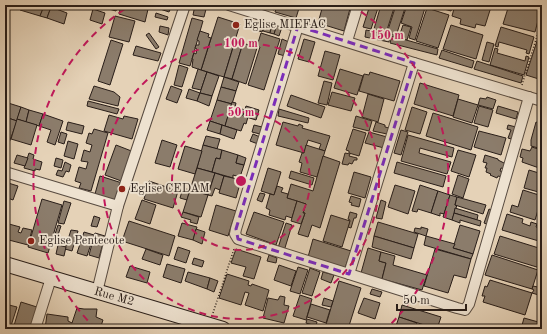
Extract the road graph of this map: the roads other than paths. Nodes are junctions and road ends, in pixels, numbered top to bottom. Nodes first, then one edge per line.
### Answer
1 (185, 5) edge
2 (229, 5) edge
3 (358, 5) edge
4 (298, 26) junction
5 (347, 41) junction
6 (414, 63) junction
7 (524, 95) junction
8 (542, 101) edge
9 (5, 172) edge
10 (118, 206) junction
11 (5, 264) edge
12 (349, 274) junction
13 (51, 278) junction
14 (97, 292) junction
15 (35, 329) edge
16 (223, 329) edge

1 - 10 street
2 - 4 street
3 - 5 street
4 - 5 street
4 - 12 street
5 - 6 street
6 - 7 street
6 - 12 street
7 - 8 street
7 - 12 street
9 - 10 street
10 - 14 street
11 - 13 main road, Rue M2
13 - 14 main road, Rue M2
13 - 15 street
14 - 16 main road, Rue M2

